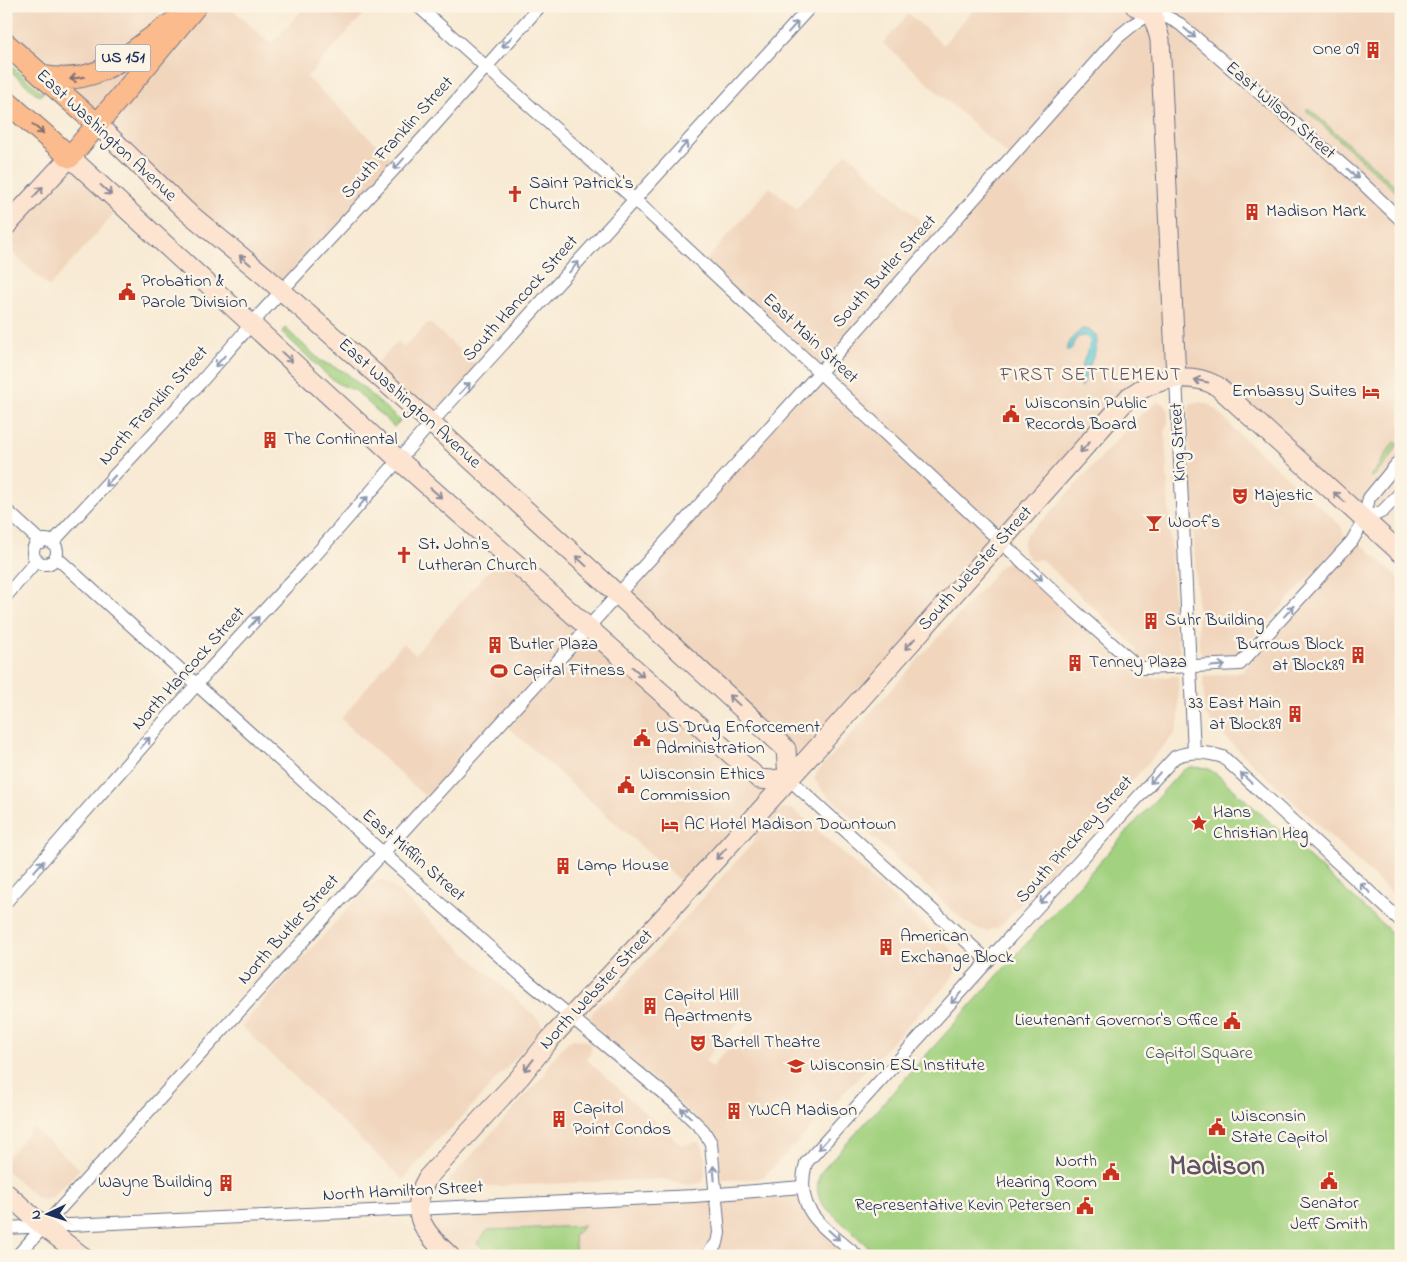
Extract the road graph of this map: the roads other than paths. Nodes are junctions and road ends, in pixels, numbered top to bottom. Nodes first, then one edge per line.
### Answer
1 (418, 6) edge
2 (540, 6) edge
3 (811, 6) edge
4 (1135, 6) edge
5 (194, 8) edge
6 (1152, 10) edge
7 (6, 44) edge
8 (485, 67) junction
9 (42, 76) junction
10 (6, 101) edge
11 (97, 124) junction
12 (70, 157) junction
13 (634, 200) junction
14 (1401, 220) edge
15 (6, 226) edge
16 (281, 292) junction
17 (252, 324) junction
18 (820, 372) junction
19 (1176, 378) junction
20 (431, 423) junction
21 (1401, 459) edge
22 (399, 460) junction
23 (1401, 492) edge
24 (6, 510) edge
25 (1364, 520) junction
26 (47, 542) junction
27 (1001, 542) junction
28 (1401, 553) edge
29 (56, 557) junction
30 (37, 560) junction
31 (618, 594) junction
32 (6, 596) edge
33 (588, 628) junction
34 (1190, 666) junction
35 (197, 684) junction
36 (1194, 752) junction
37 (788, 778) junction
38 (383, 853) junction
39 (6, 902) edge
40 (1401, 921) edge
41 (988, 961) junction
42 (572, 1016) junction
43 (802, 1187) junction
44 (6, 1193) edge
45 (716, 1194) junction
46 (419, 1208) junction
47 (43, 1226) junction
48 (6, 1228) edge
49 (17, 1256) edge
50 (82, 1256) edge
51 (450, 1256) edge
52 (706, 1256) edge
53 (857, 1256) edge

1 - 8 street, East Main Street
2 -> 8 street, South Franklin Street
13 -> 3 street, South Hancock Street
4 - 6 street, East Wilson Street
5 -> 9 main road, US 151
5 - 11 main road, US 151
6 -> 14 street, East Wilson Street
6 - 18 street, South Butler Street
6 - 19 street, King Street
7 - 9 main road, East Washington Avenue
8 - 13 street, East Main Street
8 -> 16 street, South Franklin Street
9 - 11 main road, East Washington Avenue
10 -> 12 main road
11 - 12 main road, US 151
16 -> 11 street, East Washington Avenue
15 -> 12 street
12 -> 17 street
13 - 18 street, East Main Street
20 -> 13 street, South Hancock Street
16 - 17 street, North Franklin Street
16 - 20 street, East Washington Avenue
17 -> 22 street
17 -> 26 street, North Franklin Street
18 - 27 street, East Main Street
18 - 31 street, South Butler Street
25 -> 19 street, South Webster Street
19 -> 27 street, South Webster Street
19 - 34 street, King Street
20 - 22 street, South Hancock Street
31 -> 20 street, East Washington Avenue
21 - 25 street
22 -> 33 street
35 -> 22 street, North Hancock Street
23 - 25 street
24 - 26 street
25 - 28 street, South Webster Street
34 -> 25 street
26 - 29 street
26 - 30 street
27 -> 34 street, East Main Street
27 -> 37 street, South Webster Street
29 - 30 street
29 - 35 street, East Mifflin Street
30 - 32 street
31 - 33 street, South Butler Street
37 -> 31 street, East Washington Avenue
33 -> 37 street
33 - 38 street, North Butler Street
34 - 36 street, King Street
35 - 38 street, East Mifflin Street
39 -> 35 street, North Hancock Street
40 -> 36 street
36 -> 41 street, South Pinckney Street
37 - 41 street
37 -> 42 street, North Webster Street
38 - 42 street, East Mifflin Street
38 - 47 street, North Butler Street
41 -> 43 street, South Pinckney Street
45 -> 42 street, East Mifflin Street
42 -> 46 street, North Webster Street
43 - 45 street, North Hamilton Street
43 -> 53 street
44 - 47 street
45 - 46 street, North Hamilton Street
45 - 52 street, East Mifflin Street
46 - 47 street, North Hamilton Street
46 - 51 street
47 - 48 street, North Hamilton Street
47 - 49 street, North Butler Street
47 - 50 street

